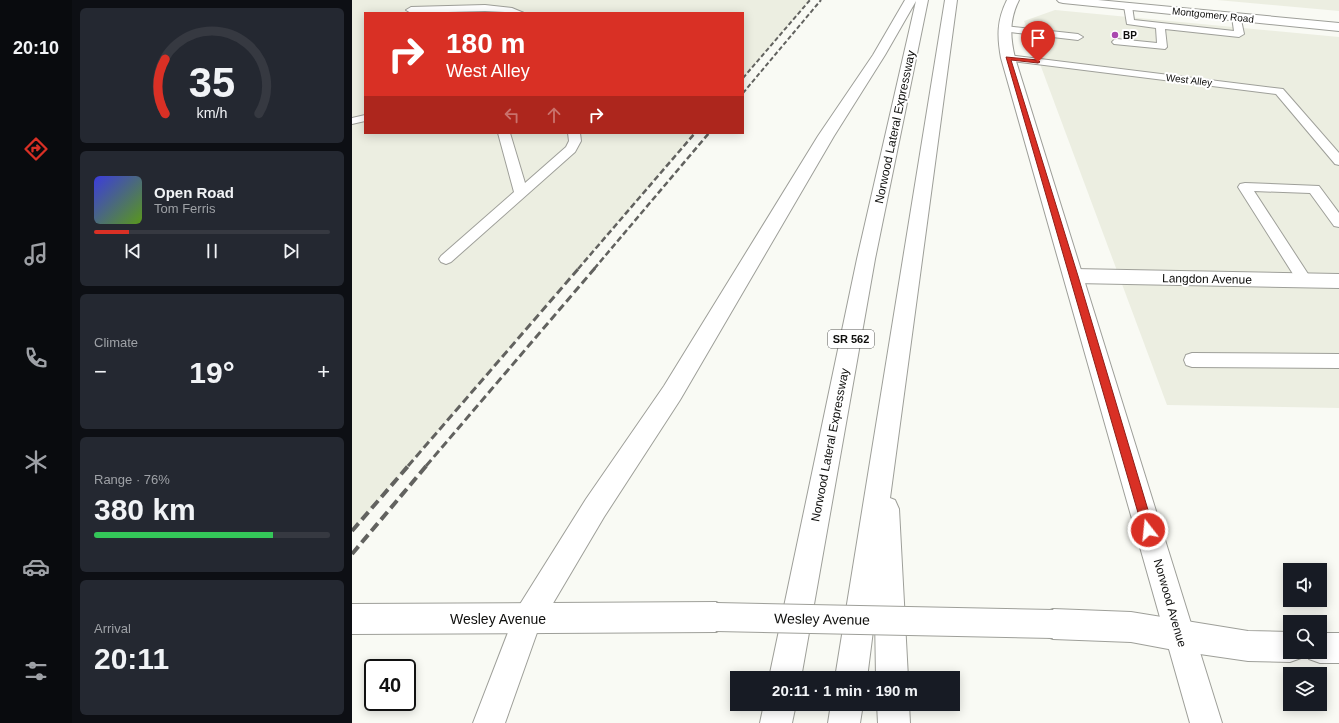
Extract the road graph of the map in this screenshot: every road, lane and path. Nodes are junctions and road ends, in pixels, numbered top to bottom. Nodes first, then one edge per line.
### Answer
1 (911, 0) edge
2 (922, 0) edge
3 (951, 0) edge
4 (1013, 0) edge
5 (1063, 0) edge
6 (1128, 6) junction
7 (411, 10) dead end
8 (470, 11) edge
9 (517, 12) edge
10 (1237, 17) junction
11 (1160, 25) junction
12 (1339, 27) edge
13 (1005, 28) junction
14 (1078, 37) dead end
15 (1117, 42) dead end
16 (1008, 58) junction
17 (364, 118) edge
18 (352, 121) edge
19 (504, 134) edge
20 (574, 134) edge
21 (1339, 161) edge
22 (521, 193) junction
23 (1339, 223) edge
24 (446, 259) dead end
25 (1074, 276) junction
26 (1305, 281) junction
27 (1339, 281) edge
28 (1192, 360) dead end
29 (1339, 361) edge
30 (884, 456) junction
31 (352, 618) edge
32 (527, 619) junction
33 (1179, 636) junction
34 (1283, 647) edge
35 (1327, 648) edge
36 (1339, 648) edge
37 (786, 671) edge
38 (852, 671) edge
39 (892, 671) edge
40 (779, 711) edge
41 (846, 711) edge
42 (893, 711) edge
43 (489, 723) edge
44 (776, 723) edge
45 (844, 723) edge
46 (894, 723) edge
47 (1206, 723) edge

1 - 32 main road
2 - 37 main road, Norwood Lateral Expressway / SR 562
3 - 30 main road
4 - 13 main road, Norwood Avenue
5 - 6 main road, Montgomery Road
6 - 10 main road, Montgomery Road
6 - 11 lane
7 - 8 lane
8 - 9 lane
10 - 11 lane
10 - 12 main road, Montgomery Road
11 - 15 lane
13 - 14 lane
13 - 16 main road, Norwood Avenue
16 - 21 lane, West Alley
16 - 25 main road, Norwood Avenue
17 - 18 lane
19 - 22 lane
20 - 22 lane
22 - 24 lane
23 - 26 lane
25 - 26 main road, Langdon Avenue
25 - 33 main road, Norwood Avenue
26 - 27 main road, Langdon Avenue
28 - 29 lane
30 - 38 main road
30 - 39 main road
31 - 32 main road, Wesley Avenue
32 - 33 main road, Wesley Avenue, bridge
32 - 43 main road
33 - 34 main road, Wesley Avenue
33 - 47 main road, Norwood Avenue
35 - 36 main road
40 - 44 main road
41 - 45 main road
42 - 46 main road

